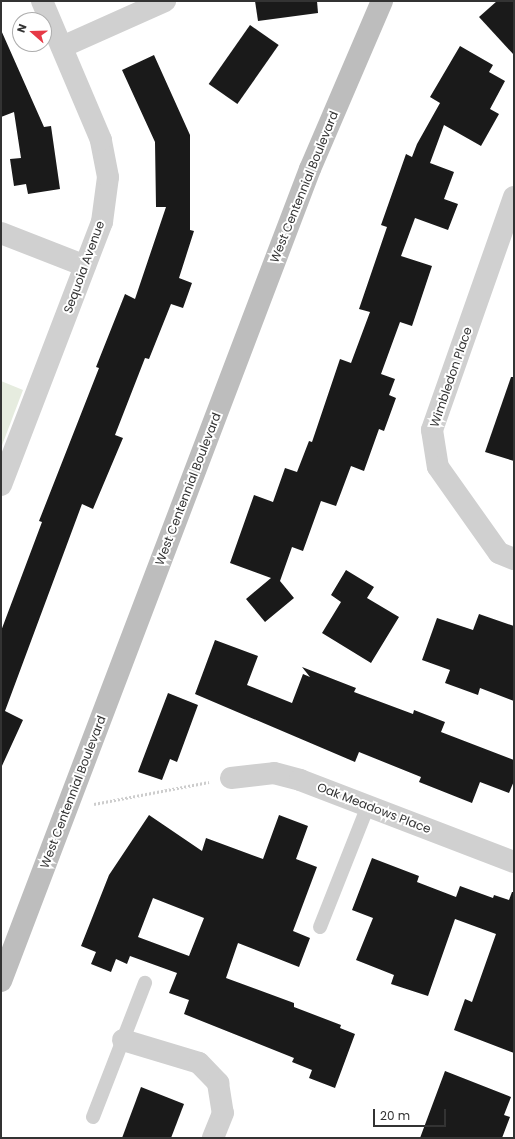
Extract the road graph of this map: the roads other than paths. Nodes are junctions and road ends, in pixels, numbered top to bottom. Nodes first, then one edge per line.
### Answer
1 (42, 1) edge
2 (165, 1) edge
3 (382, 1) edge
4 (62, 47) junction
5 (514, 197) edge
6 (1, 233) edge
7 (85, 266) junction
8 (1, 485) edge
9 (514, 559) edge
10 (231, 778) road end
11 (368, 806) junction
12 (514, 862) edge
13 (320, 927) dead end
14 (1, 981) edge
15 (145, 983) dead end
16 (123, 1040) junction
17 (93, 1117) dead end
18 (213, 1138) edge

1 - 4 street, Sequoia Avenue
2 - 4 street
3 - 14 main road, West Centennial Boulevard
4 - 7 street, Sequoia Avenue
5 - 9 street, Wimbledon Place
6 - 7 street
7 - 8 street, Sequoia Avenue
10 - 11 street, Oak Meadows Place
11 - 12 street, Oak Meadows Place
11 - 13 lane
15 - 16 lane
16 - 17 lane
16 - 18 street

